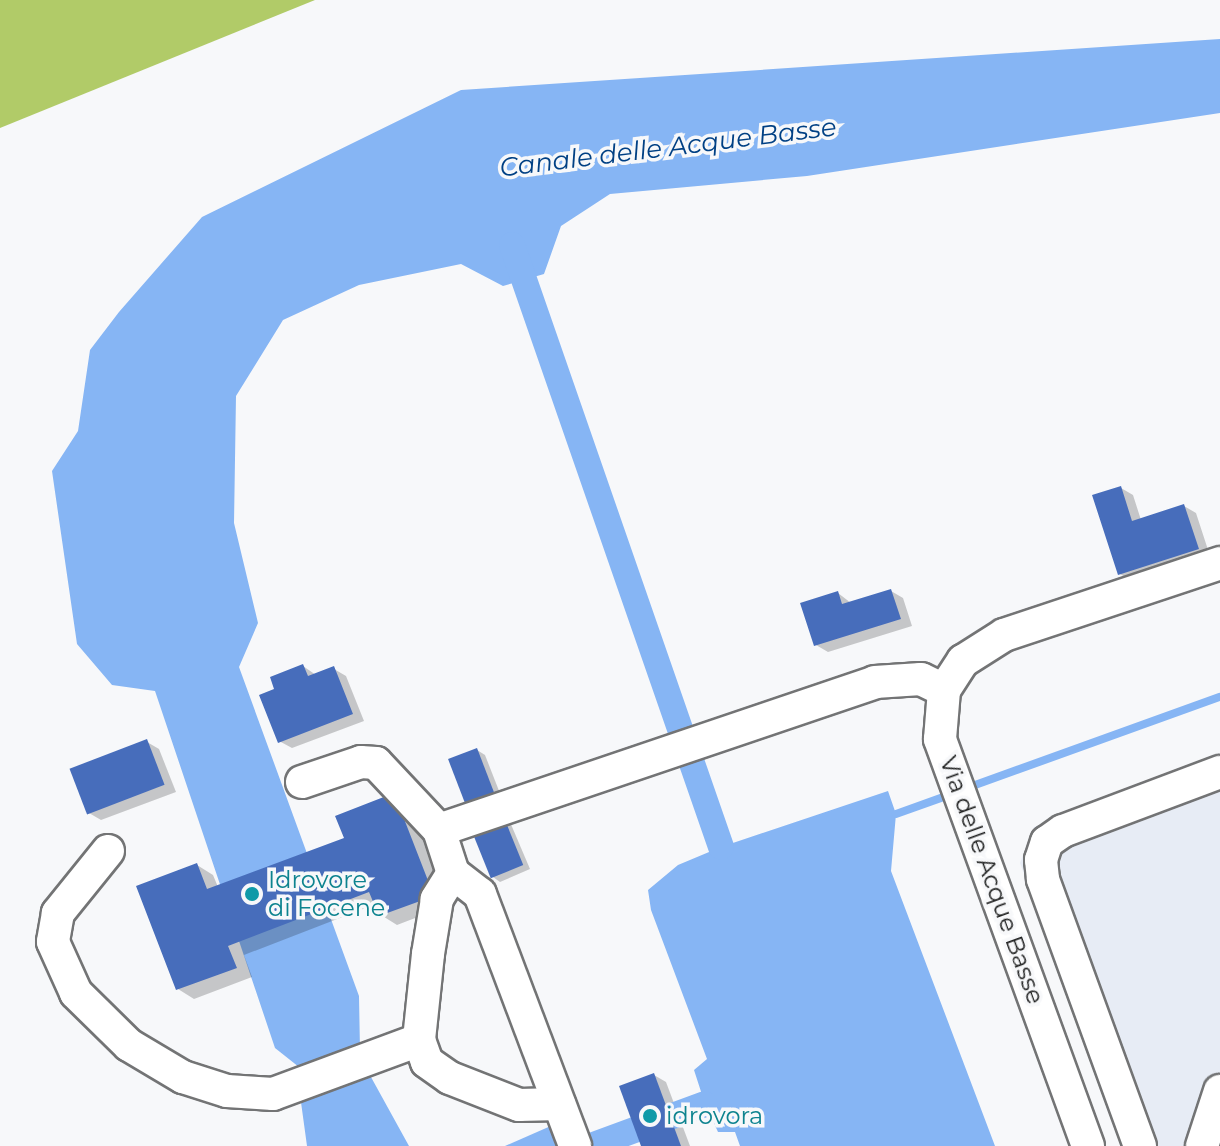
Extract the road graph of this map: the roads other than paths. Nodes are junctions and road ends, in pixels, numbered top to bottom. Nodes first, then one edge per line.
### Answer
1 (1220, 563) edge
2 (944, 690) junction
3 (1220, 772) edge
4 (302, 782) dead end
5 (439, 830) junction
6 (108, 851) dead end
7 (453, 873) junction
8 (419, 1040) junction
9 (1220, 1091) edge
10 (566, 1122) edge
11 (1088, 1146) edge
12 (1140, 1146) edge
13 (1202, 1146) edge

1 - 2 street
2 - 5 street
2 - 11 street, Via delle Acque Basse
3 - 12 street
4 - 5 street
5 - 7 street
6 - 8 street
7 - 8 street
7 - 10 street
8 - 10 street
9 - 13 street

